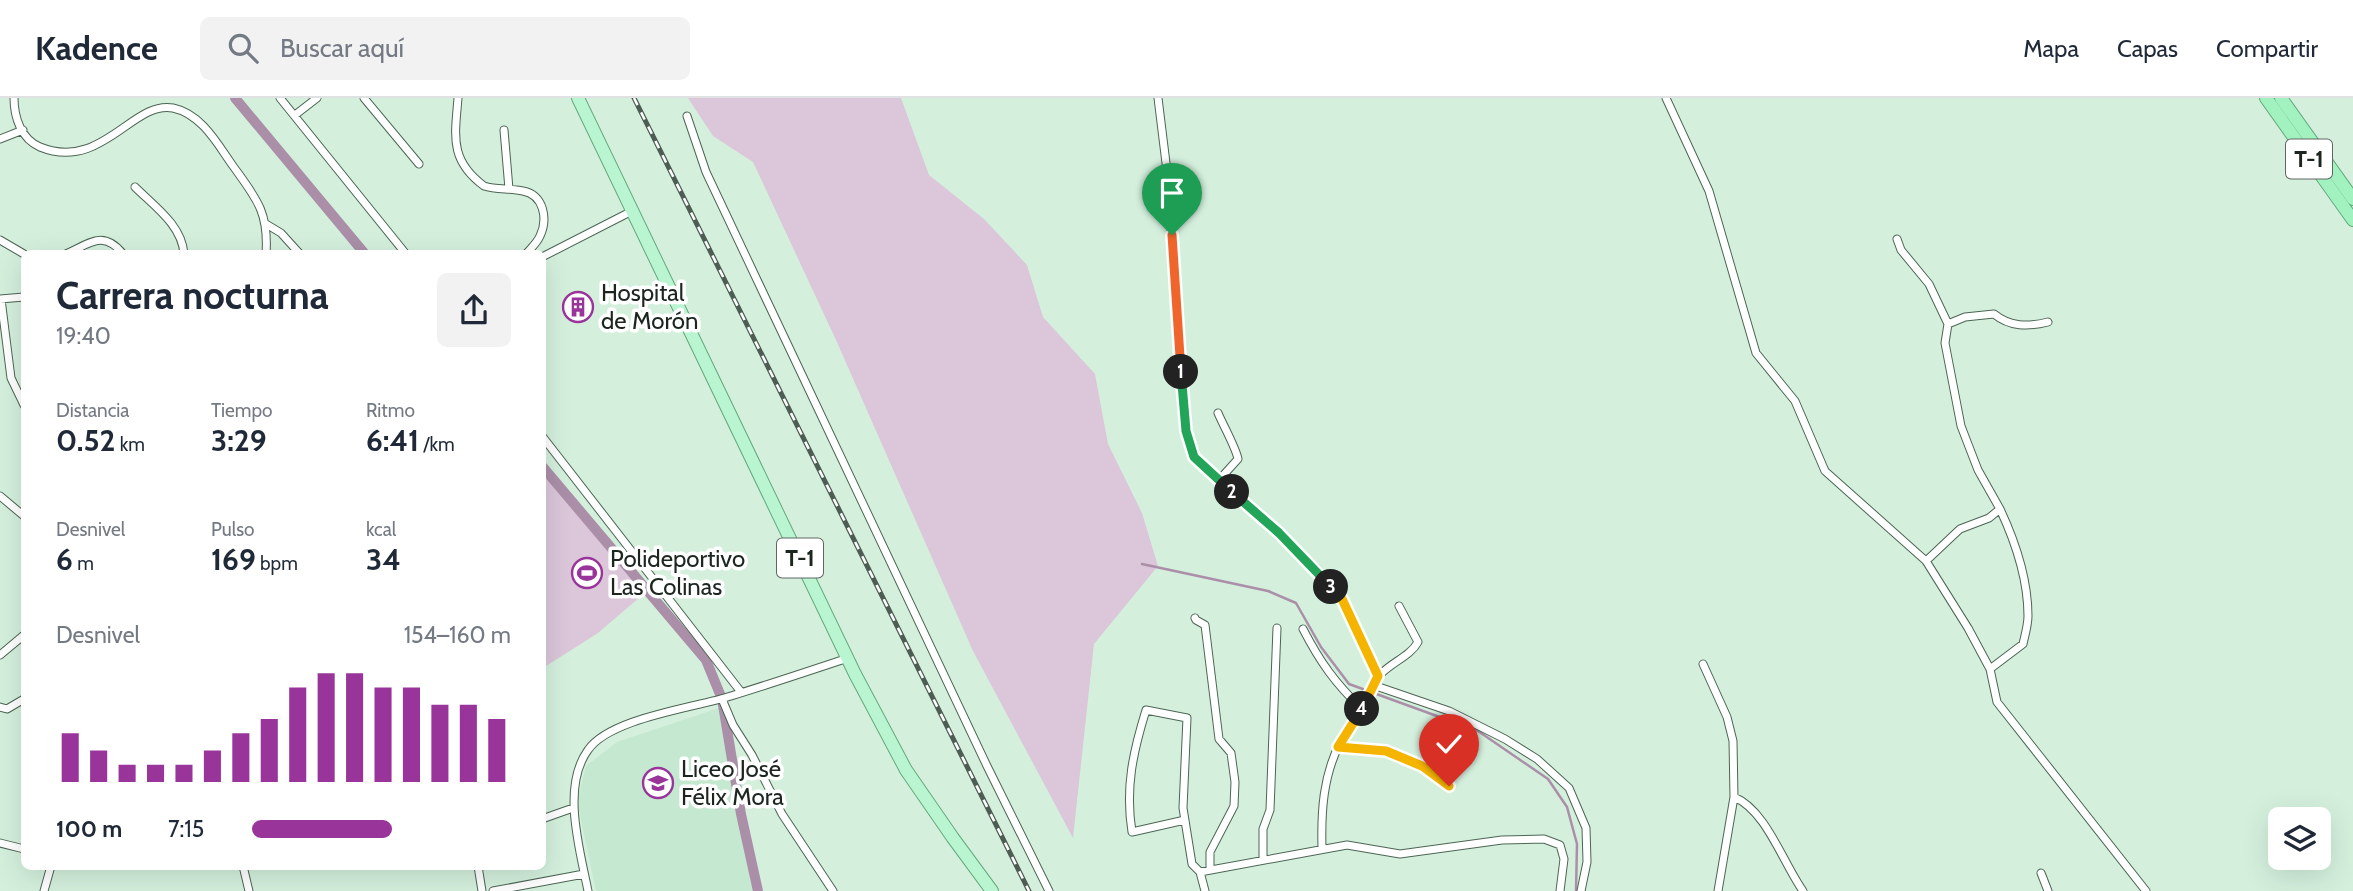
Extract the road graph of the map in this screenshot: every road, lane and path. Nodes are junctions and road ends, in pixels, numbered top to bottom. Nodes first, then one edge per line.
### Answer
1 (14, 98) edge
2 (280, 98) edge
3 (317, 98) edge
4 (364, 98) edge
5 (458, 98) edge
6 (578, 98) edge
7 (1158, 98) edge
8 (1665, 98) edge
9 (2266, 98) edge
10 (2281, 98) edge
11 (295, 115) junction
12 (687, 116) dead end
13 (504, 130) dead end
14 (23, 131) junction
15 (0, 139) edge
16 (419, 164) dead end
17 (135, 187) dead end
18 (509, 189) junction
19 (2353, 199) edge
20 (632, 211) junction
21 (2353, 220) edge
22 (266, 224) junction
23 (1897, 239) dead end
24 (0, 240) edge
25 (74, 250) edge
26 (120, 250) edge
27 (184, 250) edge
28 (266, 250) edge
29 (296, 250) edge
30 (403, 250) edge
31 (529, 250) edge
32 (21, 252) edge
33 (546, 255) edge
34 (21, 297) edge
35 (1, 299) edge
36 (2048, 322) dead end
37 (1948, 324) junction
38 (21, 399) edge
39 (1218, 413) dead end
40 (546, 441) edge
41 (1219, 480) junction
42 (0, 496) edge
43 (2000, 509) junction
44 (21, 514) edge
45 (1926, 561) junction
46 (1398, 606) dead end
47 (1195, 618) dead end
48 (1277, 628) dead end
49 (1303, 629) dead end
50 (21, 638) edge
51 (0, 656) edge
52 (848, 658) junction
53 (1703, 664) dead end
54 (1990, 669) junction
55 (1378, 676) junction
56 (1372, 687) junction
57 (741, 692) junction
58 (722, 699) junction
59 (21, 701) edge
60 (1364, 706) junction
61 (0, 707) edge
62 (1338, 747) junction
63 (1449, 786) dead end
64 (1734, 797) junction
65 (573, 808) junction
66 (546, 817) edge
67 (1185, 820) junction
68 (0, 844) edge
69 (21, 848) edge
70 (1322, 848) junction
71 (1262, 860) junction
72 (50, 870) edge
73 (244, 870) edge
74 (479, 870) edge
75 (1210, 870) junction
76 (1200, 872) junction
77 (2041, 873) dead end
78 (584, 874) junction
79 (44, 891) edge
80 (248, 891) edge
81 (482, 891) edge
82 (493, 891) edge
83 (588, 891) edge
84 (833, 891) edge
85 (992, 891) edge
86 (1049, 891) edge
87 (1205, 891) edge
88 (1559, 891) edge
89 (1581, 891) edge
90 (1718, 891) edge
91 (1803, 891) edge
92 (2048, 891) edge
93 (2146, 891) edge

1 - 14 street
2 - 11 street
3 - 11 street
4 - 16 street
5 - 18 street
6 - 20 main road, T-1
7 - 41 street
8 - 45 street
9 - 21 highway, T-1
10 - 19 highway, T-1
11 - 30 street
12 - 86 street
13 - 18 street
14 - 15 street
14 - 22 street
17 - 27 street
18 - 31 street
20 - 33 street
20 - 52 main road, T-1
22 - 28 street
22 - 29 street
23 - 37 street
24 - 32 street
25 - 26 street
34 - 35 street
35 - 38 street
36 - 37 street
37 - 43 street
39 - 41 street
40 - 57 street
41 - 55 street
42 - 44 street
43 - 45 street
43 - 54 street
45 - 54 street
46 - 55 street
47 - 75 street
48 - 71 street
49 - 60 street
50 - 51 street
52 - 57 street
52 - 85 main road, T-1
53 - 64 street
54 - 93 street
55 - 56 street
56 - 60 street
56 - 89 street
57 - 58 street
58 - 65 street
58 - 84 street
59 - 61 street
60 - 62 street
62 - 63 street
62 - 70 street
64 - 90 street
64 - 91 street
65 - 66 street
65 - 78 street
67 - 67 street
67 - 76 street
68 - 69 street
70 - 71 street
70 - 88 street
71 - 75 street
72 - 79 street
73 - 80 street
74 - 81 street
75 - 76 street
76 - 87 street
77 - 92 street
78 - 82 street
78 - 83 street

